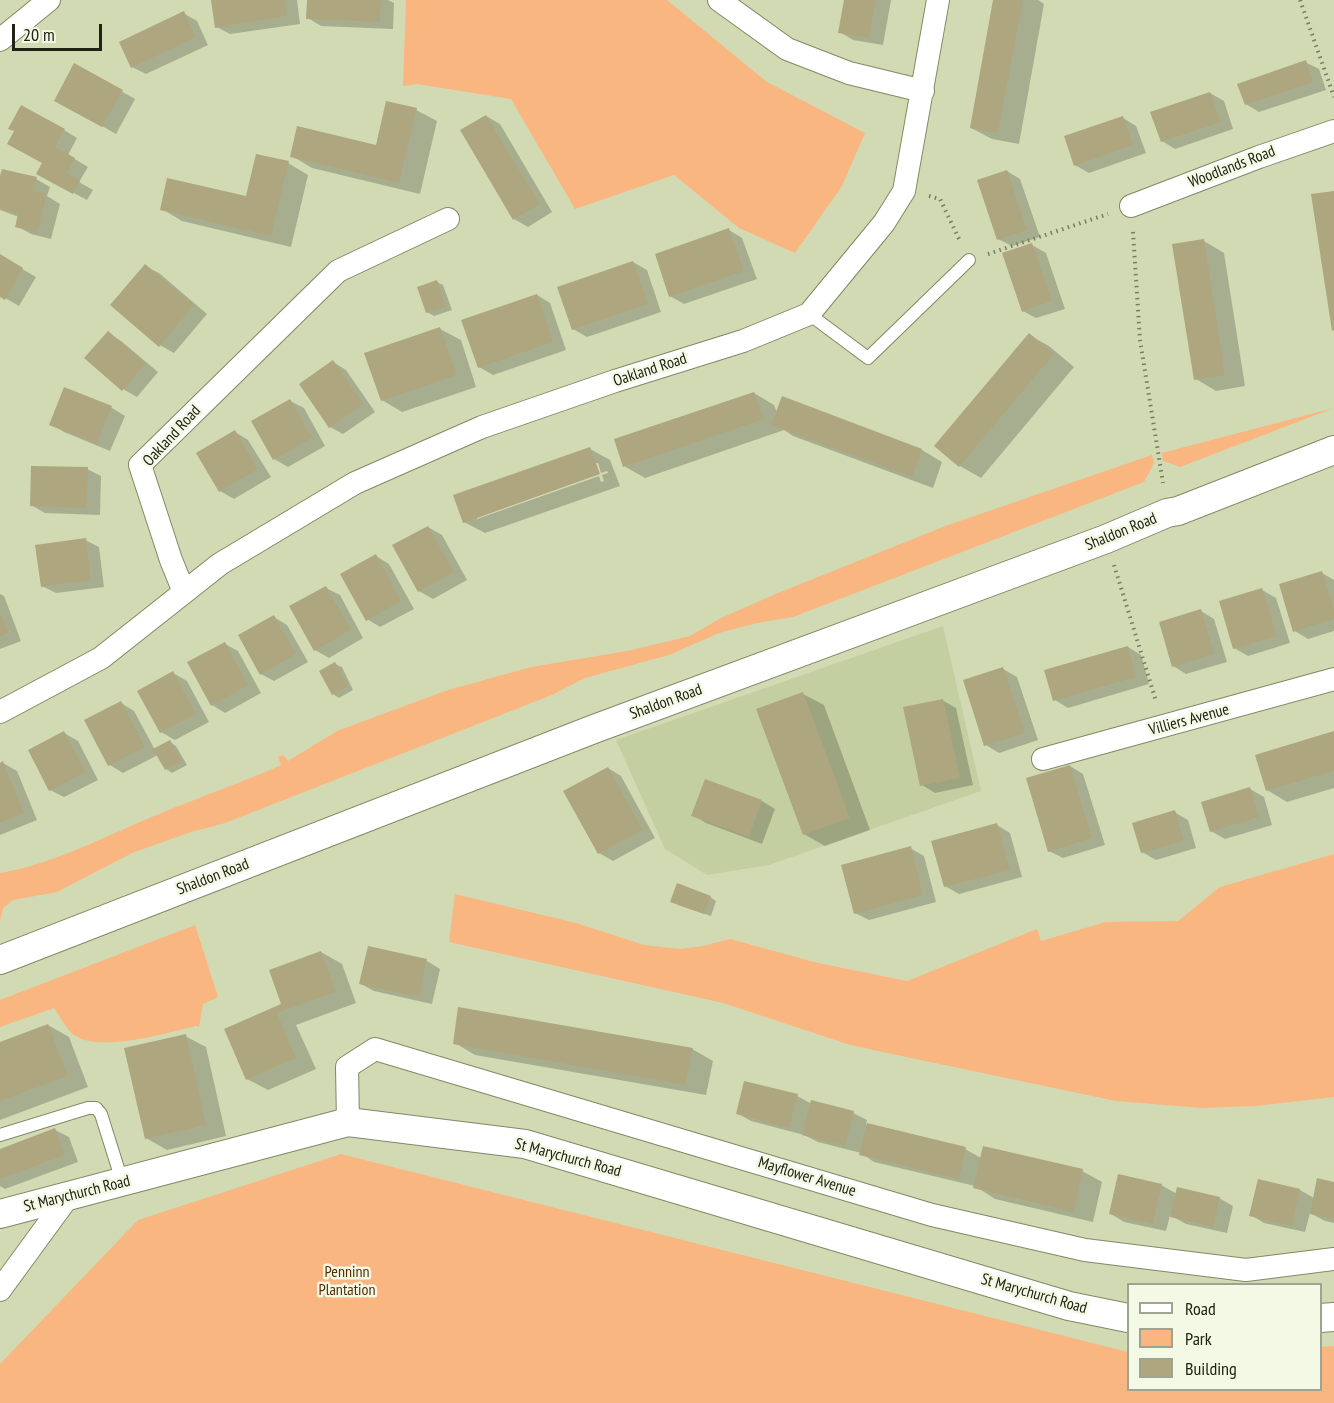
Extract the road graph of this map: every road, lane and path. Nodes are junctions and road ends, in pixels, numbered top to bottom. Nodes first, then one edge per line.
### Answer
1 (49, 0) edge
2 (719, 0) edge
3 (938, 0) edge
4 (1300, 0) edge
5 (0, 40) edge
6 (923, 91) junction
7 (1334, 97) edge
8 (1334, 131) edge
9 (904, 191) junction
10 (1131, 206) junction
11 (448, 219) dead end
12 (969, 260) junction
13 (809, 314) junction
14 (1334, 450) edge
15 (1167, 513) junction
16 (1106, 539) junction
17 (184, 592) junction
18 (1334, 679) edge
19 (0, 712) edge
20 (1164, 727) junction
21 (1042, 759) dead end
22 (0, 960) edge
23 (348, 1122) junction
24 (0, 1135) edge
25 (122, 1183) junction
26 (68, 1197) junction
27 (0, 1214) edge
28 (1334, 1259) edge
29 (0, 1290) edge
30 (1127, 1318) edge

1 - 5 street
2 - 6 street
3 - 6 street, Oakland Road
4 - 7 path
6 - 9 street, Oakland Road
8 - 10 street, Woodlands Road
9 - 12 path
9 - 13 street, Oakland Road
10 - 12 path
10 - 15 path
11 - 17 street, Oakland Road
12 - 13 lane
13 - 17 street, Oakland Road
14 - 15 street, Shaldon Road
15 - 16 street, Shaldon Road
16 - 20 path
16 - 22 street, Shaldon Road
17 - 19 street, Oakland Road
18 - 20 street, Villiers Avenue
20 - 21 street, Villiers Avenue
23 - 25 street, St Marychurch Road
23 - 28 street, Mayflower Avenue
23 - 30 street, St Marychurch Road
24 - 25 lane
25 - 26 street, St Marychurch Road
26 - 27 street, St Marychurch Road
26 - 29 street

